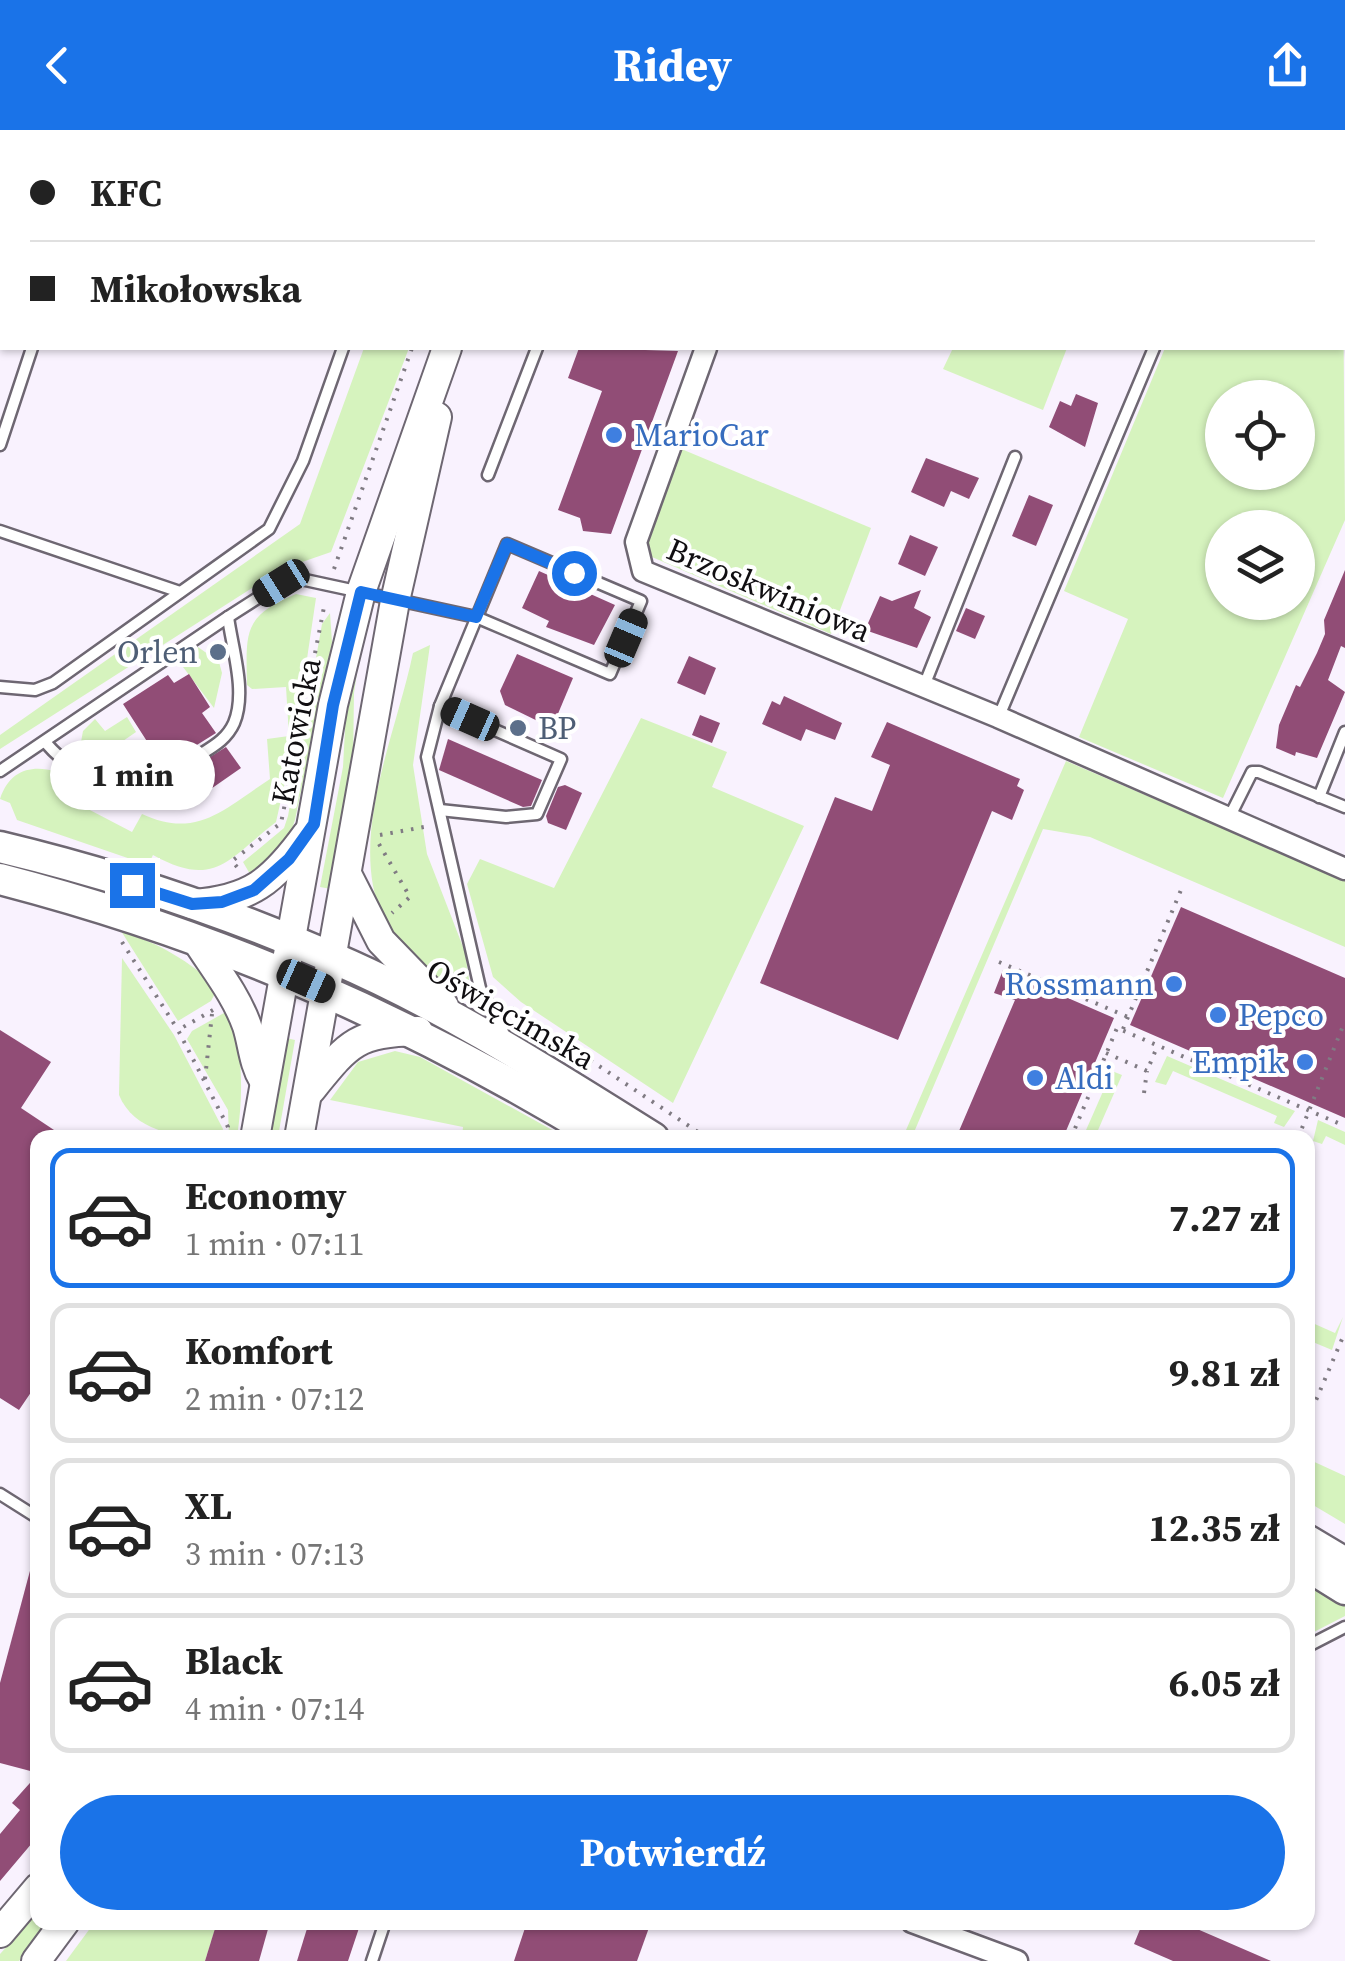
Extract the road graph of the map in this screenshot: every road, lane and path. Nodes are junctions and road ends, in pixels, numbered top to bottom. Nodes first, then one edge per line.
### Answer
1 (31, 350) edge
2 (343, 350) edge
3 (411, 350) edge
4 (447, 350) edge
5 (448, 350) edge
6 (536, 350) edge
7 (705, 350) edge
8 (1153, 350) edge
9 (0, 445) edge
10 (1014, 457) dead end
11 (488, 475) dead end
12 (0, 531) edge
13 (330, 582) junction
14 (180, 592) junction
15 (361, 592) junction
16 (395, 600) junction
17 (228, 616) junction
18 (476, 617) junction
19 (923, 686) junction
20 (0, 687) edge
21 (440, 706) junction
22 (998, 717) junction
23 (1345, 732) edge
24 (45, 742) junction
25 (0, 771) edge
26 (1318, 796) junction
27 (1345, 808) edge
28 (440, 810) junction
29 (1230, 816) junction
30 (314, 824) junction
31 (444, 825) junction
32 (6, 843) edge
33 (232, 861) dead end
34 (1345, 870) edge
35 (348, 874) junction
36 (0, 879) edge
37 (1180, 890) dead end
38 (192, 904) junction
39 (393, 912) dead end
40 (114, 929) dead end
41 (198, 941) junction
42 (289, 957) junction
43 (332, 957) junction
44 (438, 962) dead end
45 (998, 962) dead end
46 (480, 988) junction
47 (325, 990) junction
48 (213, 1010) dead end
49 (1128, 1017) junction
50 (1345, 1021) edge
51 (464, 1024) junction
52 (178, 1030) dead end
53 (1122, 1030) junction
54 (418, 1032) junction
55 (1157, 1045) junction
56 (1106, 1053) junction
57 (526, 1059) junction
58 (1147, 1071) junction
59 (205, 1082) dead end
60 (264, 1082) junction
61 (1144, 1093) dead end
62 (306, 1096) junction
63 (1308, 1110) junction
64 (1345, 1126) edge
65 (256, 1130) edge
66 (300, 1130) edge
67 (588, 1130) edge
68 (640, 1130) edge
69 (695, 1130) edge
70 (1074, 1130) edge
71 (1301, 1130) edge
72 (1345, 1332) edge
73 (1315, 1403) edge
74 (0, 1494) edge
75 (30, 1513) edge
76 (1315, 1544) edge
77 (1345, 1563) edge
78 (1315, 1570) edge
79 (1345, 1589) edge
80 (1345, 1627) edge
81 (1315, 1642) edge
82 (30, 1898) edge
83 (58, 1930) edge
84 (382, 1930) edge
85 (934, 1930) edge
86 (0, 1934) edge
87 (36, 1961) edge
88 (372, 1961) edge
89 (1018, 1961) edge

1 - 9 lane
2 - 14 lane
3 - 13 path
4 - 15 main road, Katowicka
5 - 16 main road, Katowicka
6 - 11 lane
7 - 19 street, Brzoskwiniowa
8 - 22 lane
10 - 19 lane
12 - 14 lane
13 - 15 lane
13 - 17 lane
13 - 33 path
14 - 20 lane
15 - 16 lane
15 - 30 main road, Katowicka
16 - 18 lane
16 - 35 main road, Katowicka
17 - 24 lane
17 - 24 lane
18 - 18 lane
18 - 21 lane
19 - 22 street, Brzoskwiniowa
21 - 28 lane
21 - 28 lane
22 - 29 street, Brzoskwiniowa
23 - 26 lane
24 - 25 lane
26 - 27 lane
26 - 29 lane
28 - 31 lane
29 - 34 street, Brzoskwiniowa
30 - 38 main road
30 - 42 main road, Katowicka
31 - 39 path
31 - 46 lane
32 - 38 main road
35 - 43 main road, Katowicka
35 - 51 main road
36 - 41 main road
37 - 49 path
38 - 42 main road
40 - 52 path
41 - 42 main road
41 - 60 main road
42 - 43 main road, Oświęcimska
42 - 47 main road, Oświęcimska
42 - 60 main road, Katowicka
43 - 47 main road, Katowicka
43 - 51 main road, Oświęcimska
44 - 46 path
45 - 49 path
46 - 57 lane
46 - 69 path
47 - 54 main road, Oświęcimska
47 - 62 main road, Katowicka
48 - 59 path
49 - 53 path
50 - 63 path
51 - 57 main road, Oświęcimska
53 - 55 path
53 - 56 path
54 - 62 main road
54 - 67 main road, Oświęcimska
55 - 58 path
55 - 63 path
56 - 58 path
56 - 70 path
57 - 68 main road, Oświęcimska
58 - 61 path
60 - 65 main road, Katowicka
62 - 66 main road, Katowicka
63 - 64 path
63 - 71 path
72 - 73 path
74 - 75 lane
76 - 77 main road
78 - 79 main road
80 - 81 lane
82 - 86 main road
83 - 87 main road
84 - 88 lane
85 - 89 street

